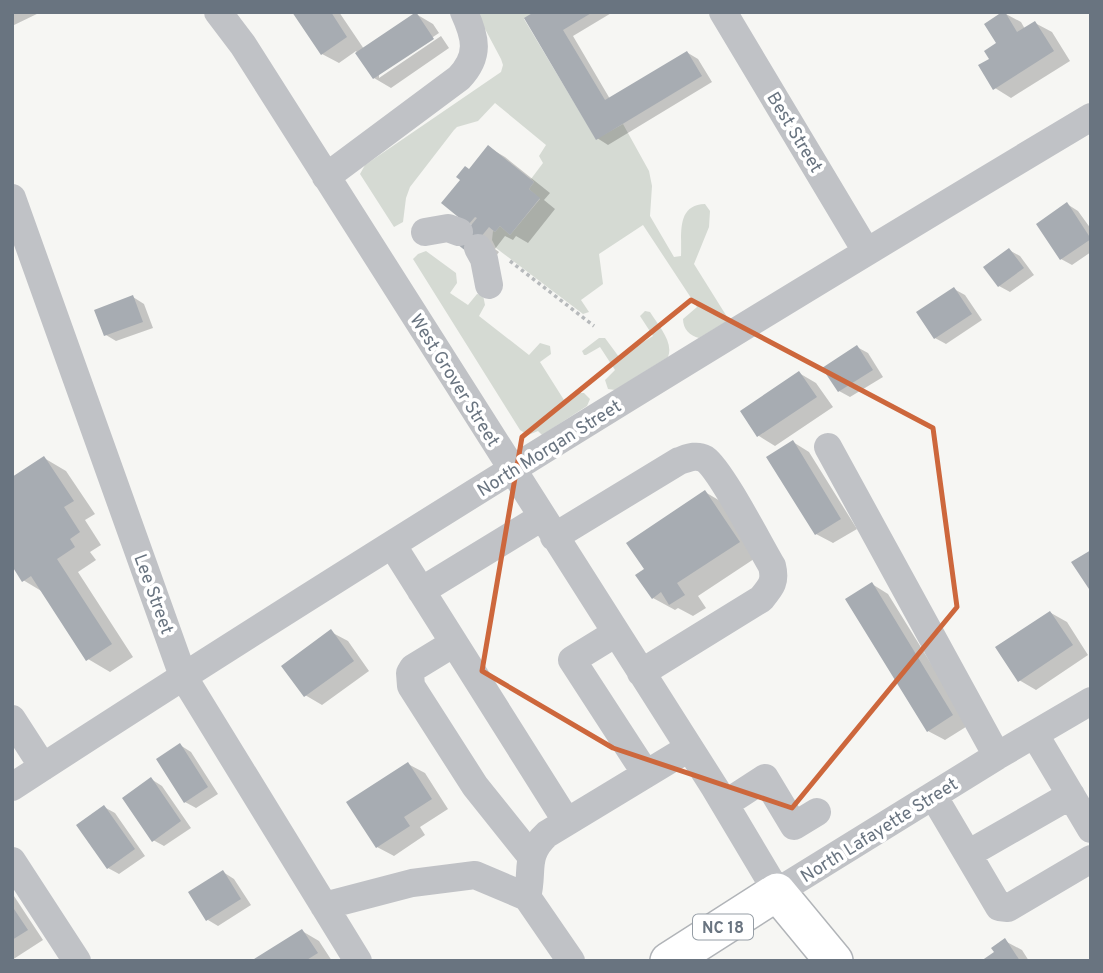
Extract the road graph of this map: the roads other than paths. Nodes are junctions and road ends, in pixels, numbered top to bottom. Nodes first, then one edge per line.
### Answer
1 (218, 12) edge
2 (464, 12) edge
3 (723, 12) edge
4 (1091, 117) edge
5 (326, 177) junction
6 (12, 198) edge
7 (425, 232) dead end
8 (866, 251) junction
9 (489, 285) dead end
10 (828, 447) dead end
11 (512, 471) junction
12 (548, 527) junction
13 (393, 546) junction
14 (421, 591) junction
15 (616, 633) junction
16 (454, 643) junction
17 (641, 673) junction
18 (183, 676) junction
19 (1091, 701) edge
20 (12, 719) edge
21 (1035, 735) junction
22 (689, 748) junction
23 (997, 756) junction
24 (43, 767) junction
25 (646, 774) junction
26 (12, 787) edge
27 (1071, 796) junction
28 (934, 797) junction
29 (724, 804) junction
30 (817, 812) dead end
31 (567, 822) junction
32 (1091, 829) edge
33 (968, 854) junction
34 (531, 856) junction
35 (1091, 859) edge
36 (12, 861) edge
37 (778, 892) junction
38 (527, 897) junction
39 (324, 906) junction
40 (77, 961) edge
41 (358, 961) edge
42 (571, 961) edge
43 (669, 961) edge
44 (834, 961) edge

1 - 5 street, West Grover Street
2 - 5 street
3 - 8 street, Best Street
4 - 8 street, North Morgan Street
5 - 11 street, West Grover Street
6 - 18 street, Lee Street
7 - 9 street
8 - 11 street, North Morgan Street
10 - 23 street
11 - 12 street, West Grover Street
11 - 13 street, North Morgan Street
12 - 14 street
12 - 15 street, West Grover Street
12 - 17 street
13 - 14 street
13 - 18 street, North Morgan Street
14 - 16 street
15 - 17 street, West Grover Street
15 - 25 street
16 - 31 street
16 - 34 street
17 - 22 street, West Grover Street
18 - 24 street, North Morgan Street
18 - 39 street, Lee Street
19 - 21 street, North Lafayette Street
20 - 24 street
21 - 23 street, North Lafayette Street
21 - 27 street
22 - 25 street
22 - 29 street, West Grover Street
23 - 28 street, North Lafayette Street
24 - 26 street, North Morgan Street
25 - 31 street
27 - 32 street
27 - 33 street
28 - 33 street
28 - 37 street, North Lafayette Street
29 - 30 street
29 - 37 street, West Grover Street
31 - 34 street
33 - 35 street
34 - 38 street
36 - 40 street
37 - 43 main road, North Lafayette Street / NC 18
37 - 44 main road
38 - 39 street
38 - 42 street
39 - 41 street, Lee Street

